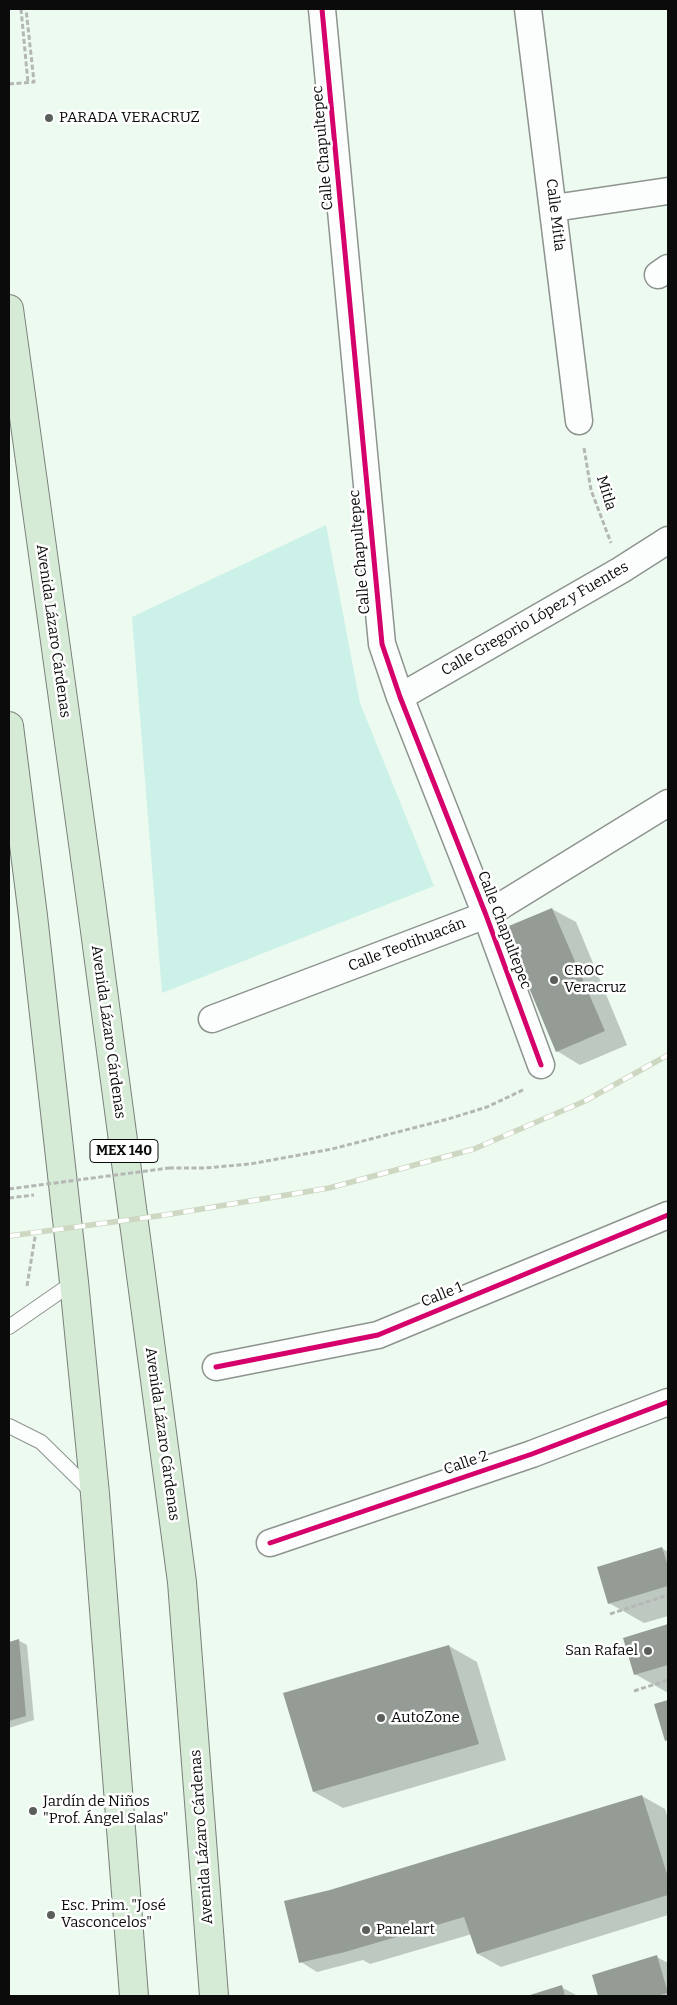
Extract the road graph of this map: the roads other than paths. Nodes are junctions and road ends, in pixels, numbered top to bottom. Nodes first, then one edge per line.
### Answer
1 (322, 9) edge
2 (528, 9) edge
3 (668, 191) edge
4 (554, 208) junction
5 (9, 309) edge
6 (579, 421) road end
7 (668, 540) edge
8 (400, 697) junction
9 (9, 726) edge
10 (668, 803) edge
11 (486, 915) junction
12 (212, 1019) dead end
13 (541, 1065) road end
14 (668, 1215) edge
15 (74, 1282) junction
16 (9, 1327) edge
17 (216, 1367) dead end
18 (668, 1402) edge
19 (9, 1426) edge
20 (95, 1494) junction
21 (270, 1543) dead end
22 (134, 1996) edge
23 (214, 1996) edge

1 - 8 street, Calle Chapultepec
2 - 4 street, Calle Mitla
3 - 4 street
4 - 6 street, Calle Mitla
5 - 23 highway, Avenida Lázaro Cárdenas / MEX 140
7 - 8 street, Calle Gregorio López y Fuentes
8 - 11 street, Calle Chapultepec
9 - 15 highway
10 - 11 street, Calle Teotihuacán
11 - 12 street, Calle Teotihuacán
11 - 13 street, Calle Chapultepec
14 - 17 street, Calle 1
15 - 16 lane
15 - 20 highway
18 - 21 street, Calle 2
19 - 20 lane
20 - 22 highway

